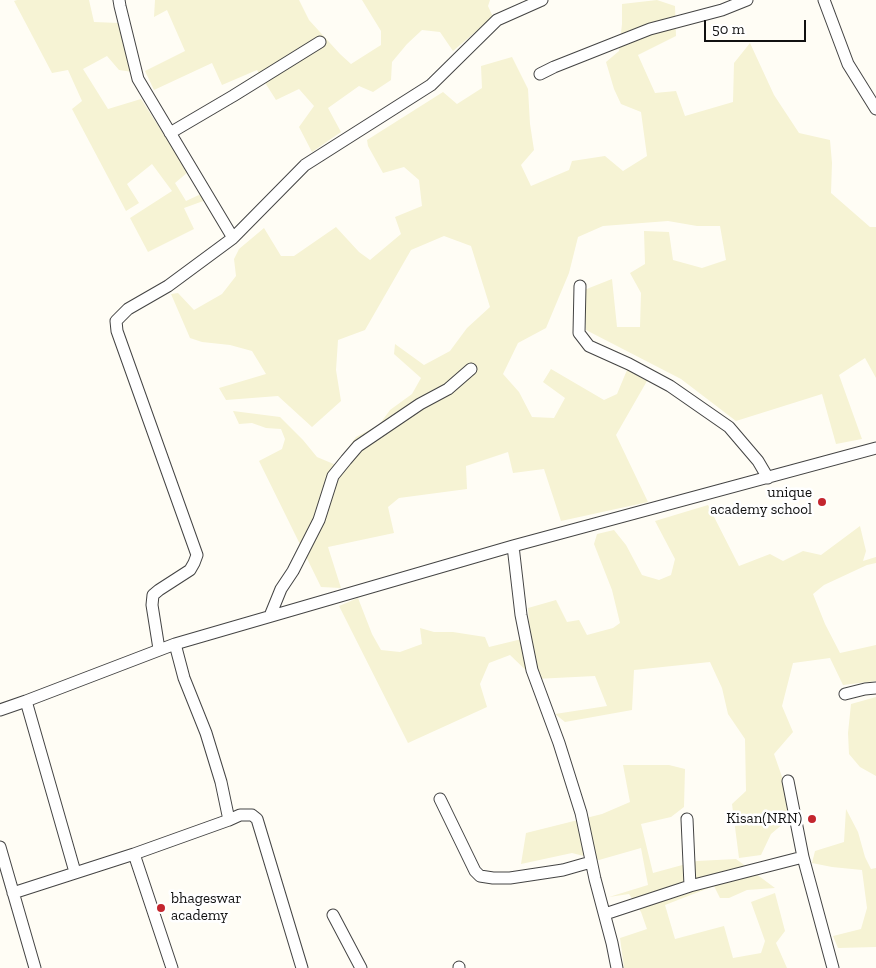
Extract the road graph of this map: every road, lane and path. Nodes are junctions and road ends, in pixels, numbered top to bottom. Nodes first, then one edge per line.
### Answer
1 (119, 0) edge
2 (542, 0) edge
3 (747, 0) edge
4 (824, 0) edge
5 (320, 42) dead end
6 (540, 74) dead end
7 (876, 109) edge
8 (170, 133) junction
9 (233, 238) junction
10 (580, 286) dead end
11 (471, 369) dead end
12 (876, 448) edge
13 (768, 478) junction
14 (513, 546) junction
15 (270, 616) junction
16 (175, 644) junction
17 (159, 649) junction
18 (876, 688) edge
19 (845, 694) dead end
20 (26, 702) junction
21 (0, 710) edge
22 (788, 781) dead end
23 (440, 799) dead end
24 (686, 819) dead end
25 (229, 820) junction
26 (0, 847) edge
27 (134, 854) junction
28 (803, 857) junction
29 (591, 862) junction
30 (75, 872) junction
31 (690, 886) junction
32 (13, 893) junction
33 (604, 914) junction
34 (333, 915) dead end
35 (35, 968) edge
36 (172, 968) edge
37 (302, 968) edge
38 (361, 968) edge
39 (617, 968) edge
40 (833, 968) edge

1 - 8 street
2 - 9 street
3 - 6 street
4 - 7 street
5 - 8 street
8 - 9 street
9 - 17 street
10 - 13 street
11 - 15 street
12 - 13 street
13 - 14 street
14 - 15 street
14 - 29 street
15 - 16 street
16 - 17 street
16 - 25 street
17 - 20 street
18 - 19 street
20 - 21 street
20 - 30 street
22 - 28 street
23 - 29 street
24 - 31 street
25 - 27 street
25 - 37 street
26 - 32 street
27 - 30 street
27 - 36 street
28 - 31 street
28 - 40 street
29 - 33 street
30 - 32 street
31 - 33 street
32 - 35 street
33 - 39 street
34 - 38 street

